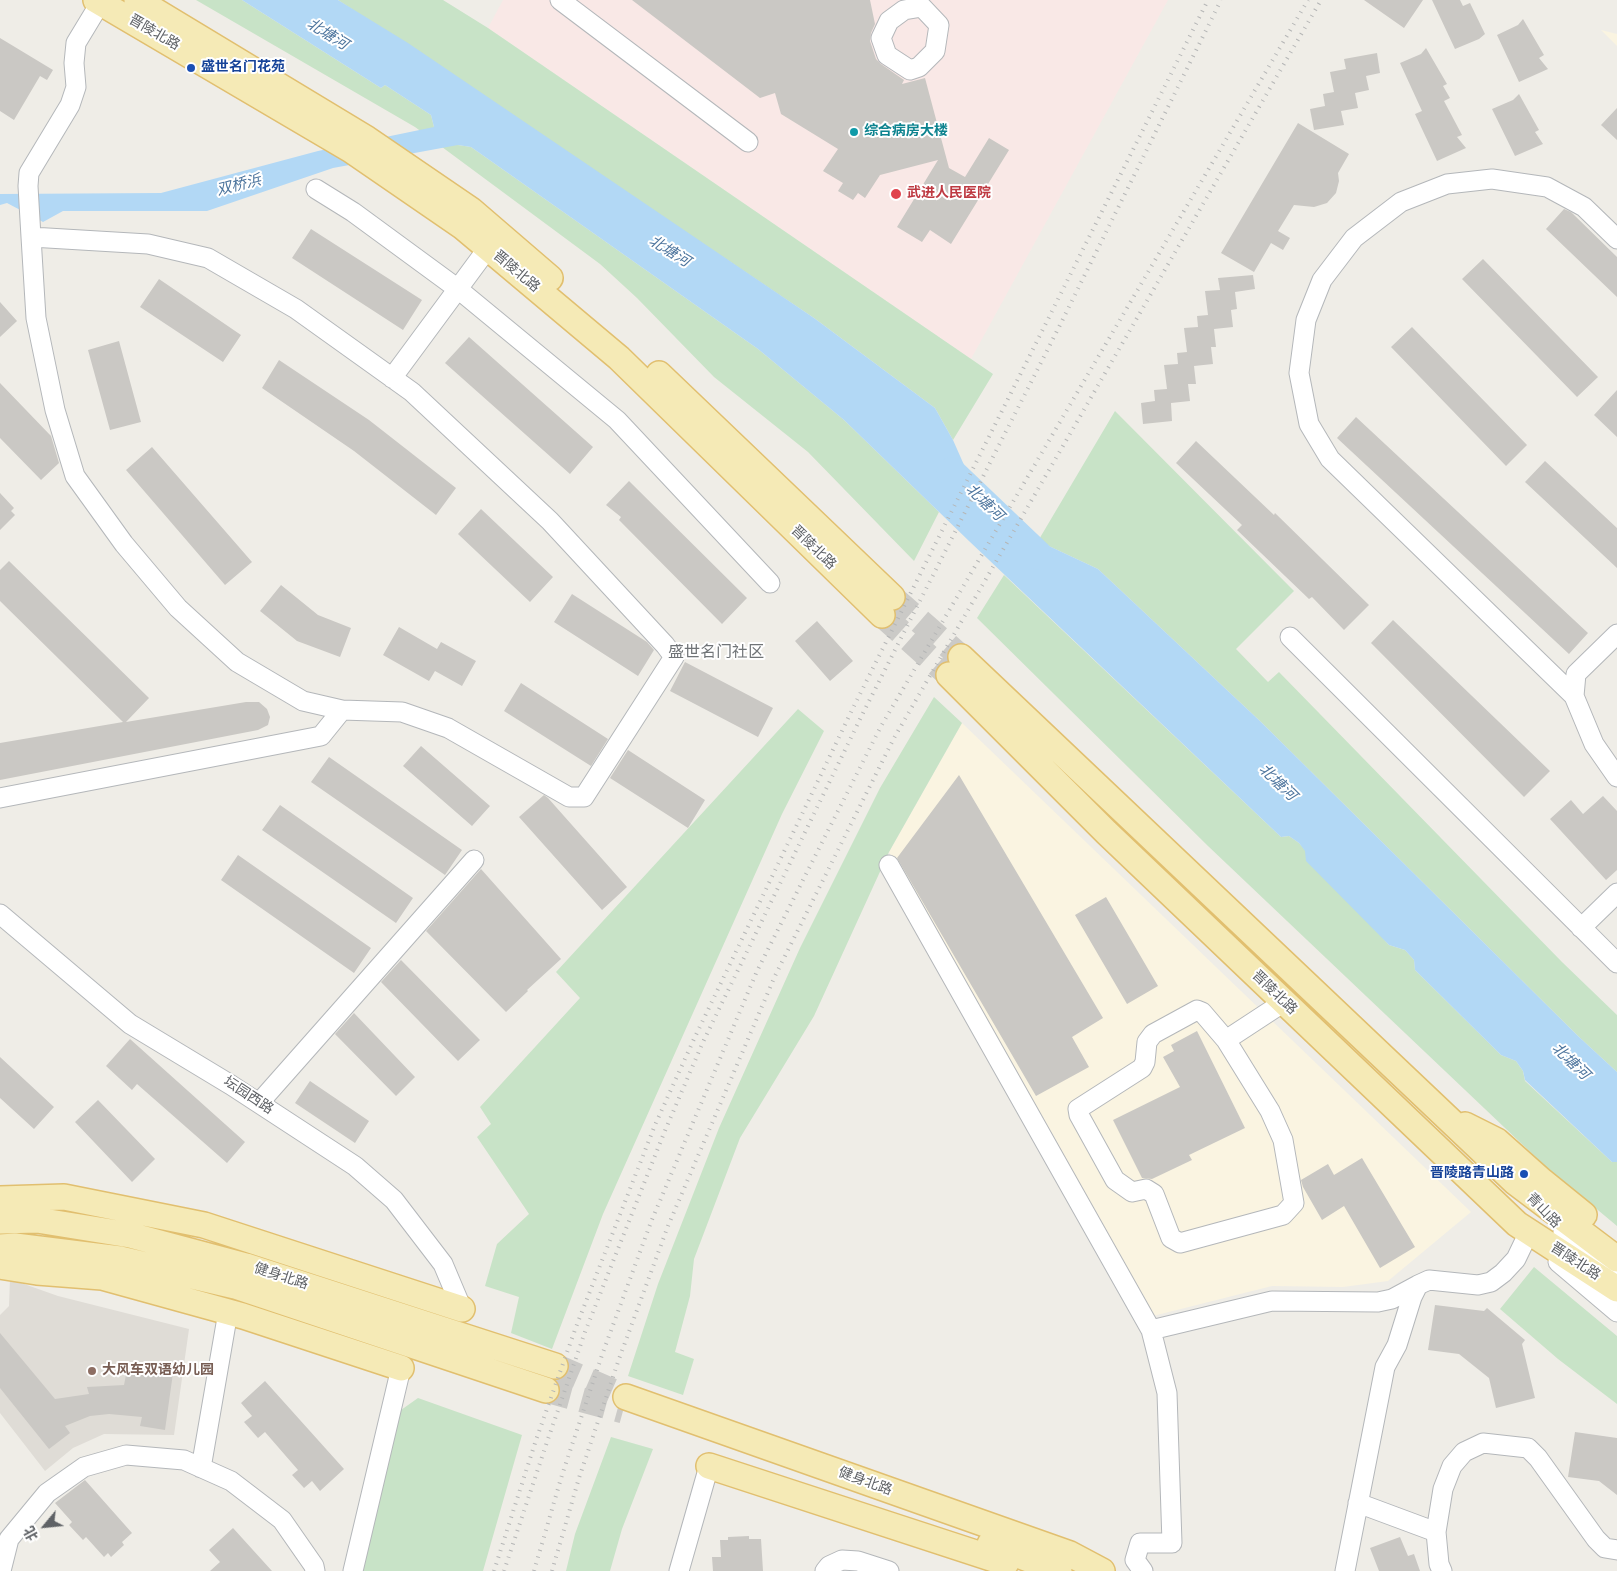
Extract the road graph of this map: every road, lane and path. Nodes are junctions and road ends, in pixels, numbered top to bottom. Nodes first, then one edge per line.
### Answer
1 (137, 0) edge
2 (560, 0) edge
3 (100, 1) edge
4 (748, 142) dead end
5 (359, 145) junction
6 (316, 189) dead end
7 (31, 237) junction
8 (1617, 239) edge
9 (488, 248) junction
10 (458, 289) junction
11 (392, 378) junction
12 (770, 583) dead end
13 (1617, 634) edge
14 (1290, 637) dead end
15 (1574, 696) junction
16 (342, 710) junction
17 (1617, 776) edge
18 (0, 798) edge
19 (474, 860) dead end
20 (889, 865) dead end
21 (1617, 893) edge
22 (0, 914) edge
23 (1581, 928) junction
24 (1617, 963) edge
25 (1284, 1002) junction
26 (1226, 1040) junction
27 (259, 1103) junction
28 (1442, 1114) junction
29 (1515, 1182) junction
30 (0, 1199) edge
31 (0, 1221) edge
32 (1522, 1229) junction
33 (1617, 1242) edge
34 (0, 1247) edge
35 (1617, 1259) edge
36 (0, 1266) edge
37 (1617, 1278) edge
38 (1418, 1285) junction
39 (1617, 1289) edge
40 (462, 1309) joint
41 (228, 1312) junction
42 (1617, 1312) edge
43 (1151, 1330) junction
44 (555, 1366) tunnel mouth
45 (401, 1368) joint
46 (546, 1390) tunnel mouth
47 (709, 1466) joint
48 (201, 1468) junction
49 (1358, 1503) junction
50 (1436, 1532) junction
51 (1617, 1550) edge
52 (0, 1571) edge
53 (315, 1571) edge
54 (353, 1571) edge
55 (679, 1571) edge
56 (825, 1571) edge
57 (890, 1571) edge
58 (1030, 1571) edge
59 (1059, 1571) edge
60 (1102, 1571) edge
61 (1143, 1571) edge
62 (1345, 1571) edge
63 (1442, 1571) edge

1 - 5 main road, 晋陵北路
2 - 4 street
3 - 5 main road, 晋陵北路
3 - 7 street
5 - 9 main road, 晋陵北路
5 - 9 main road, 晋陵北路
6 - 10 street
7 - 11 street
7 - 16 street
8 - 15 street
9 - 10 street
10 - 11 street
10 - 12 street
11 - 16 street
13 - 15 street
14 - 23 street
15 - 17 street
16 - 18 street
19 - 27 street
20 - 43 street
21 - 23 street
22 - 27 street, 坛园西路
23 - 24 street
25 - 26 street
25 - 28 main road, 晋陵北路
25 - 32 main road, 晋陵北路
26 - 26 street
27 - 40 street, 坛园西路
28 - 29 main road, 晋陵北路
28 - 33 main road
29 - 35 main road, 晋陵北路
29 - 37 street, 青山路
30 - 40 main road
31 - 44 main road, 健身北路
32 - 38 street
32 - 39 main road, 晋陵北路
32 - 42 street, 青山路
34 - 46 main road, 健身北路
36 - 41 main road
38 - 43 street
38 - 49 street
41 - 45 main road
41 - 48 street
43 - 61 street
45 - 54 street
47 - 55 street
47 - 58 main road
48 - 52 street
48 - 53 street
49 - 50 street
49 - 62 street
50 - 51 street
50 - 63 street
56 - 57 street
59 - 60 main road, 健身北路

